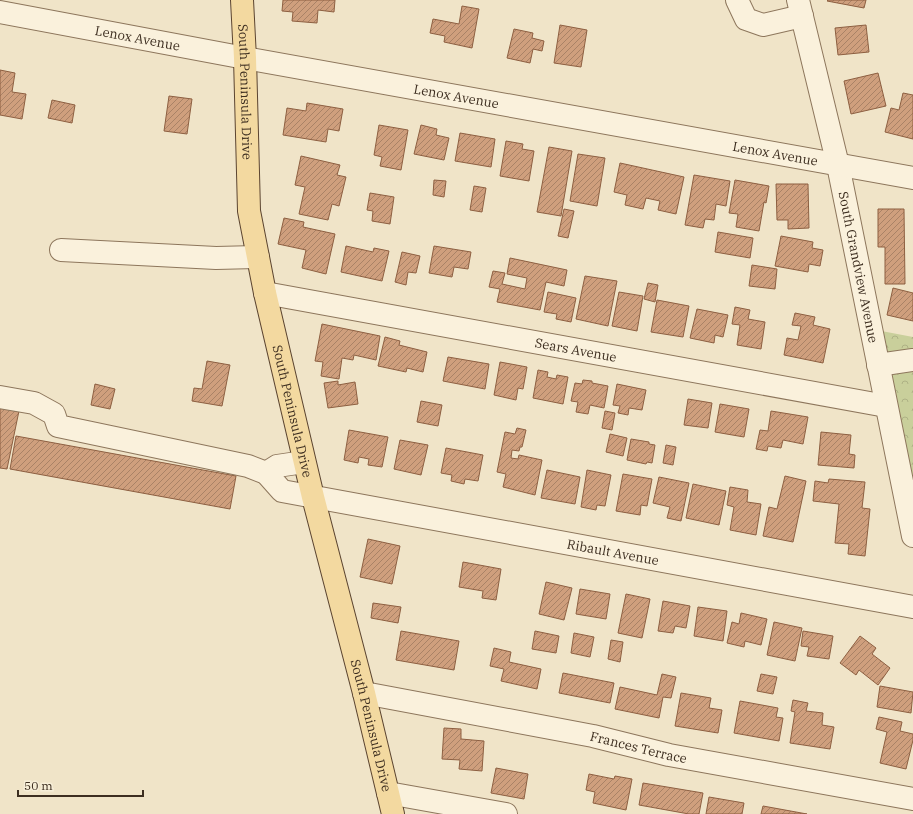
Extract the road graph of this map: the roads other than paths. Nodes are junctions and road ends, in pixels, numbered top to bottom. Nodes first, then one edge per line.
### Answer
1 (242, 0) edge
2 (737, 0) edge
3 (800, 8) edge
4 (0, 12) edge
5 (245, 58) junction
6 (838, 165) junction
7 (913, 178) edge
8 (61, 250) dead end
9 (258, 257) junction
10 (265, 293) junction
11 (913, 360) edge
12 (878, 365) junction
13 (0, 397) edge
14 (886, 406) junction
15 (304, 462) junction
16 (266, 473) junction
17 (313, 497) junction
18 (910, 509) edge
19 (913, 536) edge
20 (913, 607) edge
21 (364, 693) junction
22 (388, 793) junction
23 (913, 799) edge
24 (393, 814) edge
25 (506, 814) edge

1 - 5 main road, South Peninsula Drive
2 - 3 street
3 - 6 street, South Grandview Avenue
4 - 5 street, Lenox Avenue
5 - 6 street, Lenox Avenue
5 - 9 main road, South Peninsula Drive
6 - 7 street, Lenox Avenue
6 - 12 street, South Grandview Avenue
8 - 9 street
9 - 10 main road, South Peninsula Drive
10 - 14 street, Sears Avenue
10 - 15 main road, South Peninsula Drive
11 - 12 street
12 - 14 street, South Grandview Avenue
13 - 16 street
14 - 18 street, South Grandview Avenue
15 - 16 street
15 - 17 main road, South Peninsula Drive
16 - 17 street, Ribault Avenue
17 - 20 street, Ribault Avenue
17 - 21 main road, South Peninsula Drive
18 - 19 street, South Grandview Avenue
21 - 22 main road, South Peninsula Drive
21 - 23 street, Frances Terrace
22 - 24 main road, South Peninsula Drive
22 - 25 street

